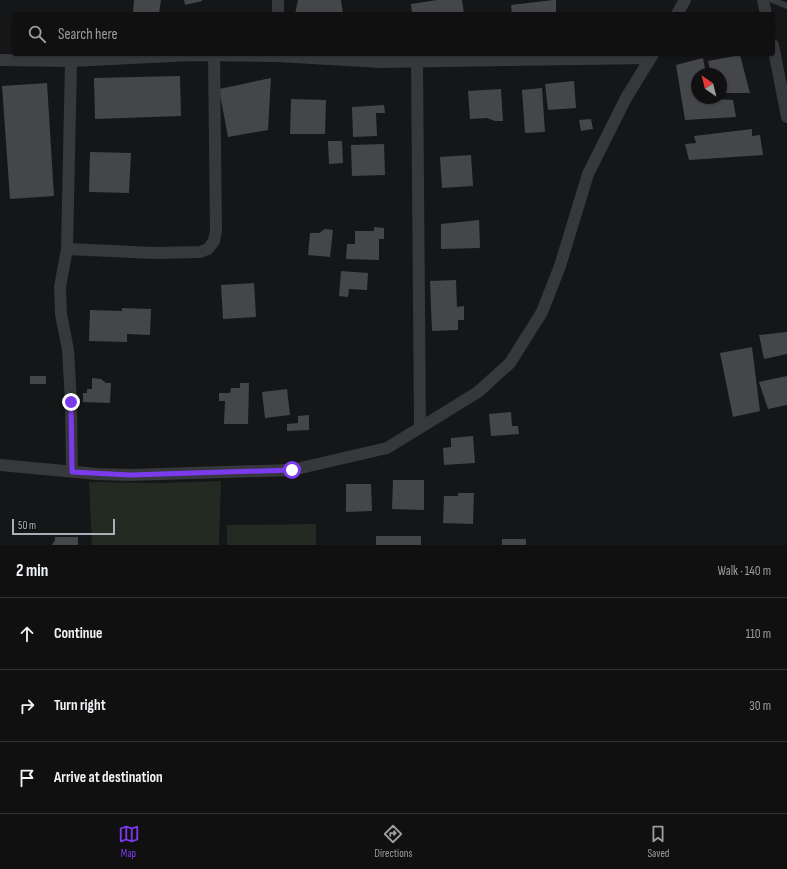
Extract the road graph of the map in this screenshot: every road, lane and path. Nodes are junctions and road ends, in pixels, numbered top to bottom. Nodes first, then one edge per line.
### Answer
1 (278, 0) edge
2 (685, 0) edge
3 (763, 0) edge
4 (772, 0) edge
5 (787, 6) edge
6 (278, 12) edge
7 (678, 12) edge
8 (766, 12) edge
9 (775, 55) edge
10 (168, 56) edge
11 (214, 56) edge
12 (292, 56) edge
13 (652, 56) edge
14 (0, 60) edge
15 (71, 60) junction
16 (417, 62) junction
17 (787, 117) edge
18 (67, 249) junction
19 (420, 427) junction
20 (0, 465) edge
21 (72, 472) junction

1 - 6 street
2 - 7 street
3 - 8 street
4 - 5 lane
9 - 17 street
10 - 15 street
11 - 18 street
12 - 16 street
13 - 16 street
13 - 19 street
14 - 15 street
15 - 18 street
16 - 19 street
18 - 21 street
19 - 21 street
20 - 21 street

